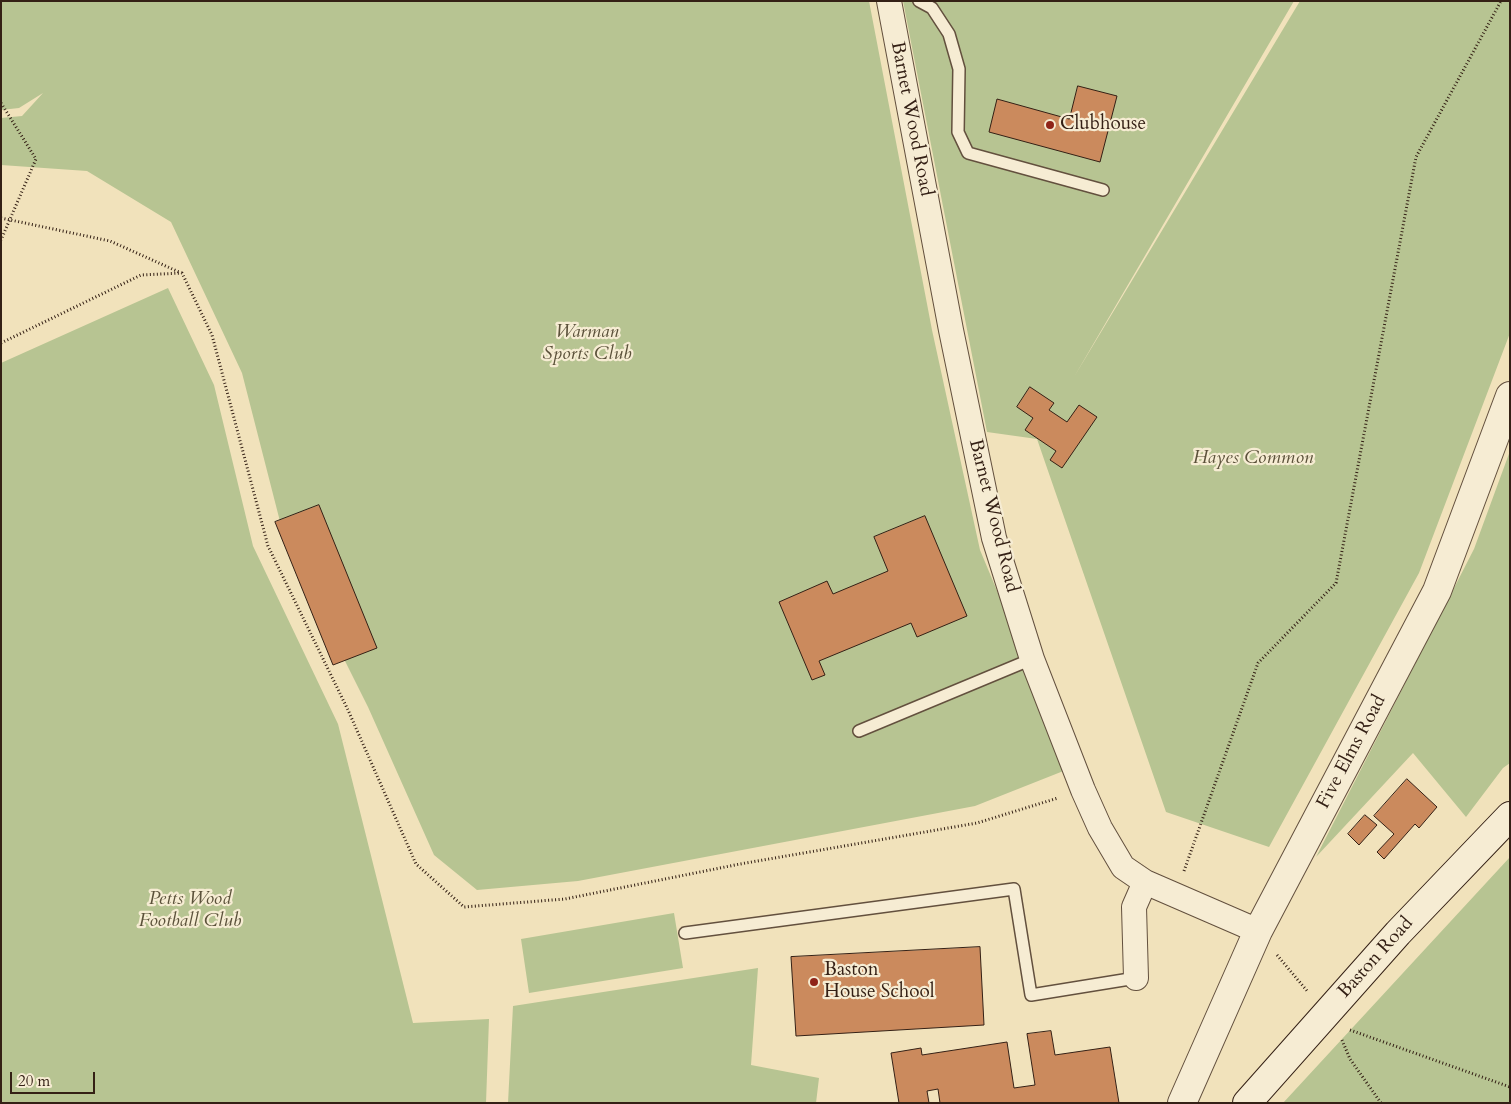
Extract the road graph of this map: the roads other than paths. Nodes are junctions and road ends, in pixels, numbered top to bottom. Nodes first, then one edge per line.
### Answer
1 (889, 1) edge
2 (919, 1) edge
3 (1103, 190) dead end
4 (1510, 396) edge
5 (1032, 659) junction
6 (859, 731) dead end
7 (1510, 816) edge
8 (1145, 882) junction
9 (1258, 931) junction
10 (685, 932) dead end
11 (1136, 978) joint
12 (1182, 1103) edge
13 (1247, 1103) edge

1 - 5 street, Barnet Wood Road
2 - 3 lane
4 - 9 street, Five Elms Road
5 - 6 lane
5 - 8 street, Barnet Wood Road
7 - 13 street, Baston Road
8 - 9 street, Barnet Wood Road
8 - 11 street
9 - 12 street, Five Elms Road
10 - 11 lane

